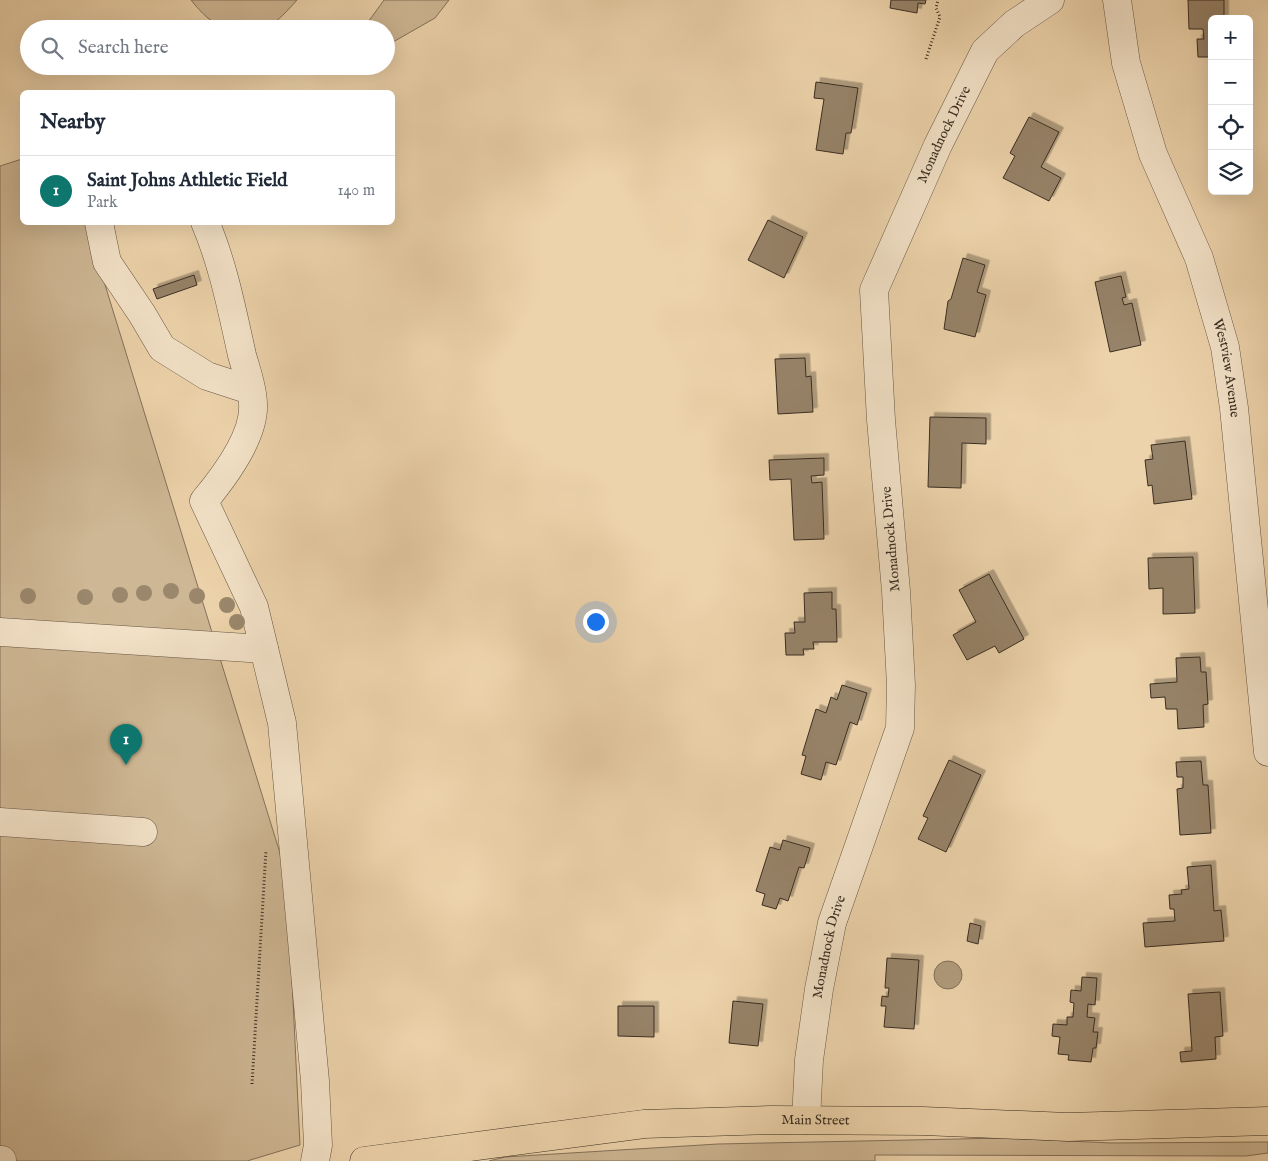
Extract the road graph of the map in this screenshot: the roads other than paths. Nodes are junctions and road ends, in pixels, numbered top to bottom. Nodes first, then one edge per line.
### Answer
1 (1050, 0) edge
2 (1116, 0) edge
3 (99, 225) edge
4 (206, 225) edge
5 (250, 390) junction
6 (0, 632) edge
7 (264, 650) junction
8 (1268, 752) edge
9 (0, 822) edge
10 (143, 832) dead end
11 (806, 1120) junction
12 (1268, 1121) edge
13 (315, 1161) edge
14 (364, 1161) edge

1 - 11 street, Monadnock Drive
2 - 8 street, Westview Avenue
3 - 5 street
4 - 5 street
5 - 7 street
6 - 7 street
7 - 13 street
9 - 10 street
11 - 12 main road, Main Street
11 - 14 main road, Main Street

